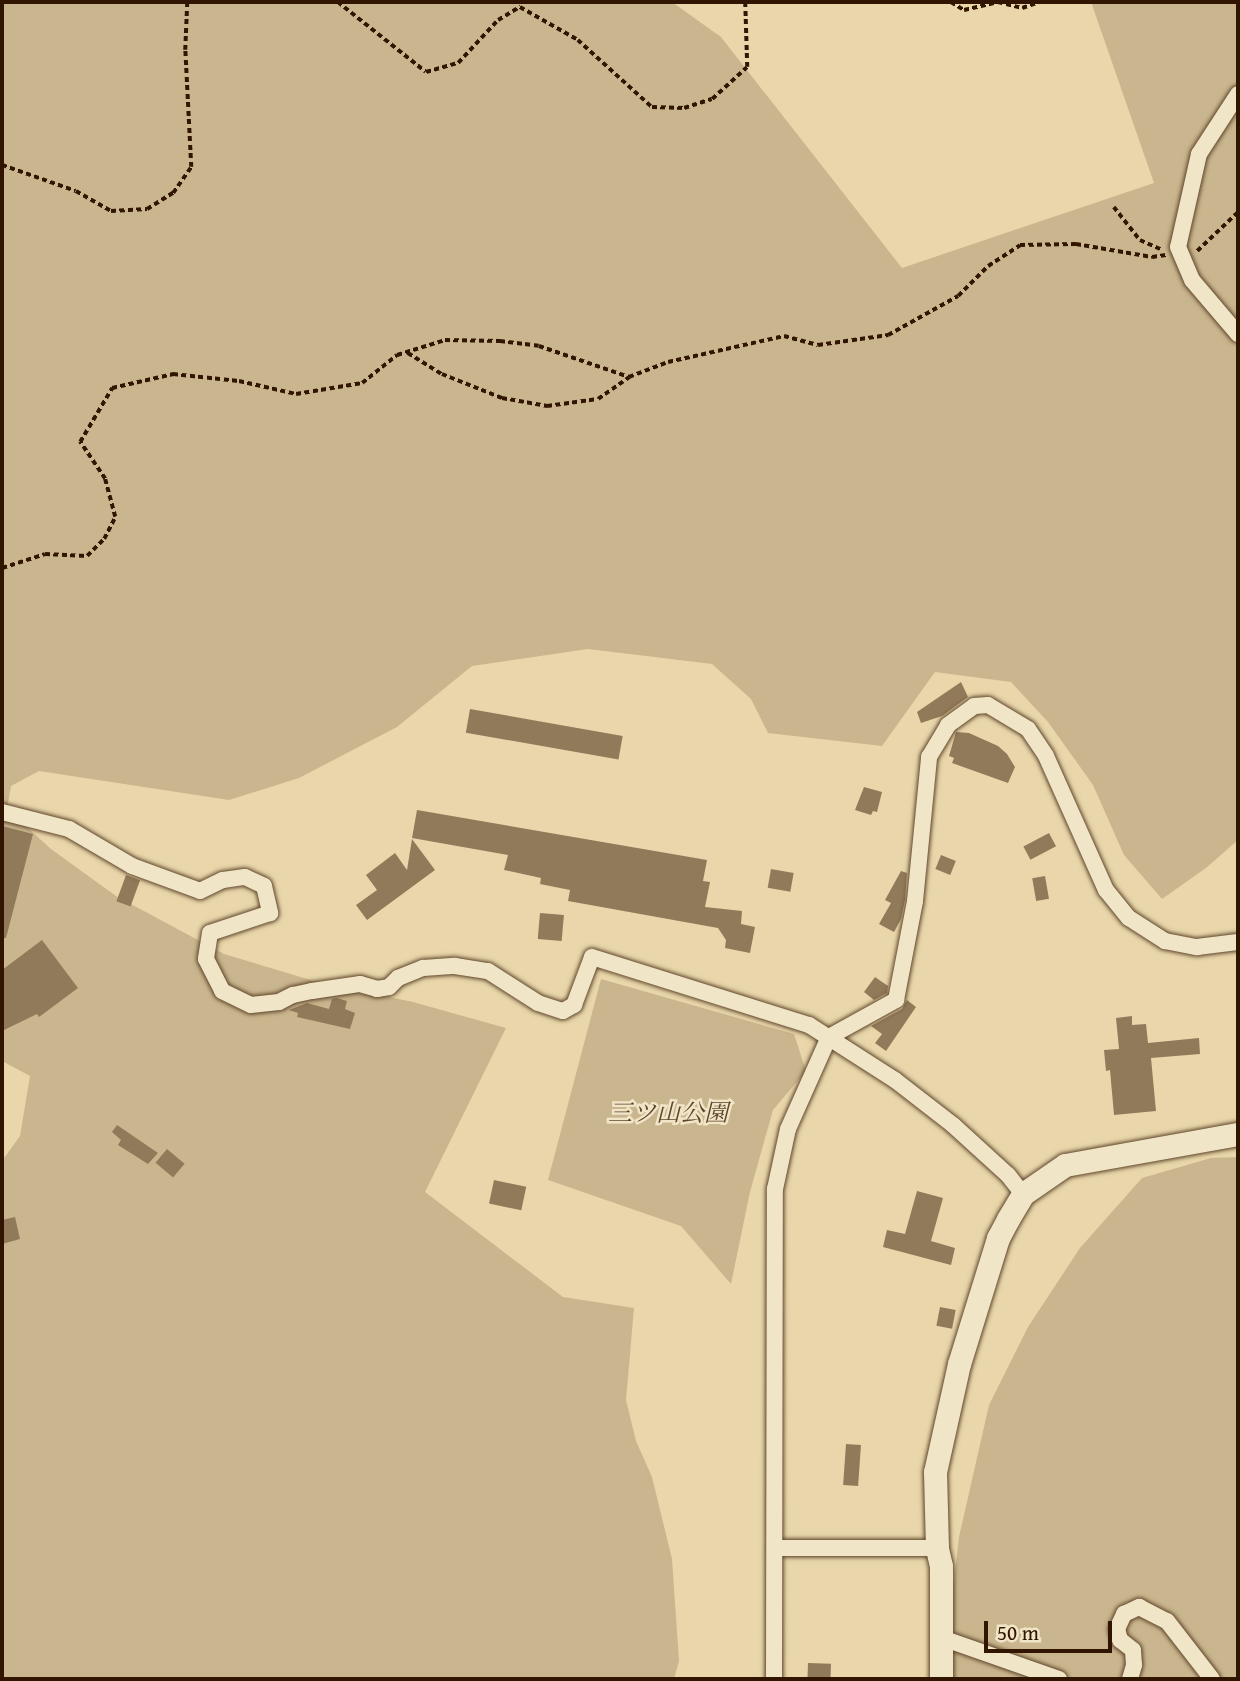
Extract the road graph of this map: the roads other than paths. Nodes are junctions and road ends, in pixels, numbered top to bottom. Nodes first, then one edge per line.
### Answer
1 (1238, 94) edge
2 (1238, 334) edge
3 (2, 812) edge
4 (1238, 942) edge
5 (829, 1037) junction
6 (1238, 1134) edge
7 (1023, 1194) junction
8 (776, 1548) junction
9 (937, 1548) junction
10 (942, 1638) junction
11 (774, 1679) edge
12 (941, 1679) edge
13 (1059, 1679) edge
14 (1130, 1679) edge
15 (1212, 1679) edge

1 - 2 street
3 - 5 street
4 - 5 street
5 - 7 street
5 - 8 street
6 - 7 street
7 - 9 street
8 - 9 street
8 - 11 street
9 - 10 street
10 - 12 street
10 - 13 street
14 - 15 street

